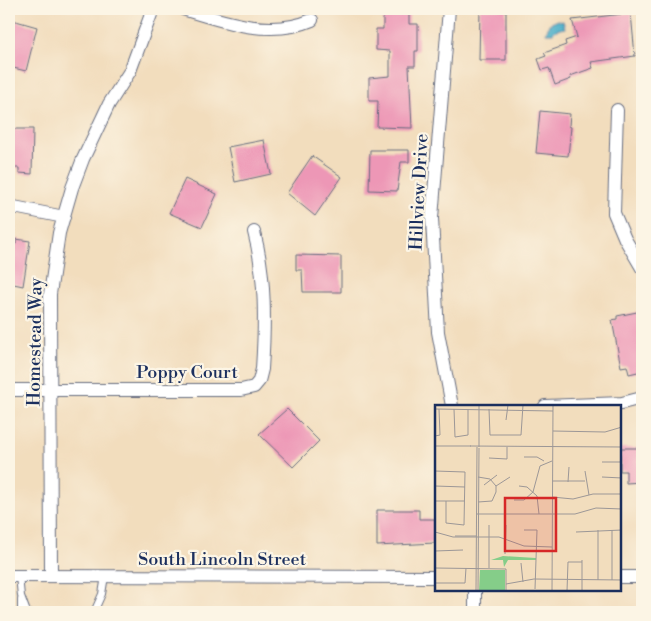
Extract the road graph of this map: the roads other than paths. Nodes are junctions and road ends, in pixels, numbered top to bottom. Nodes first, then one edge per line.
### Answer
1 (153, 9) edge
2 (183, 9) edge
3 (449, 9) edge
4 (312, 20) dead end
5 (617, 110) dead end
6 (9, 206) edge
7 (64, 217) junction
8 (254, 232) dead end
9 (642, 268) edge
10 (9, 390) edge
11 (52, 390) junction
12 (642, 398) edge
13 (452, 405) edge
14 (570, 405) edge
15 (14, 576) edge
16 (51, 576) junction
17 (105, 576) junction
18 (435, 577) edge
19 (621, 577) edge
20 (642, 577) edge
21 (475, 591) edge
22 (21, 596) junction
23 (21, 612) edge
24 (27, 612) edge
25 (94, 612) edge
26 (475, 612) edge

1 - 7 street, Homestead Way
2 - 4 street
3 - 13 street, Hillview Drive
5 - 9 street
6 - 7 street
7 - 11 street, Homestead Way
8 - 11 street, Poppy Court
10 - 11 street
11 - 16 street, Homestead Way
12 - 14 street
15 - 16 street, South Lincoln Street
15 - 22 lane
16 - 17 street, South Lincoln Street
17 - 18 street, South Lincoln Street
17 - 25 lane
19 - 20 street
21 - 26 street
22 - 23 lane
22 - 24 lane

